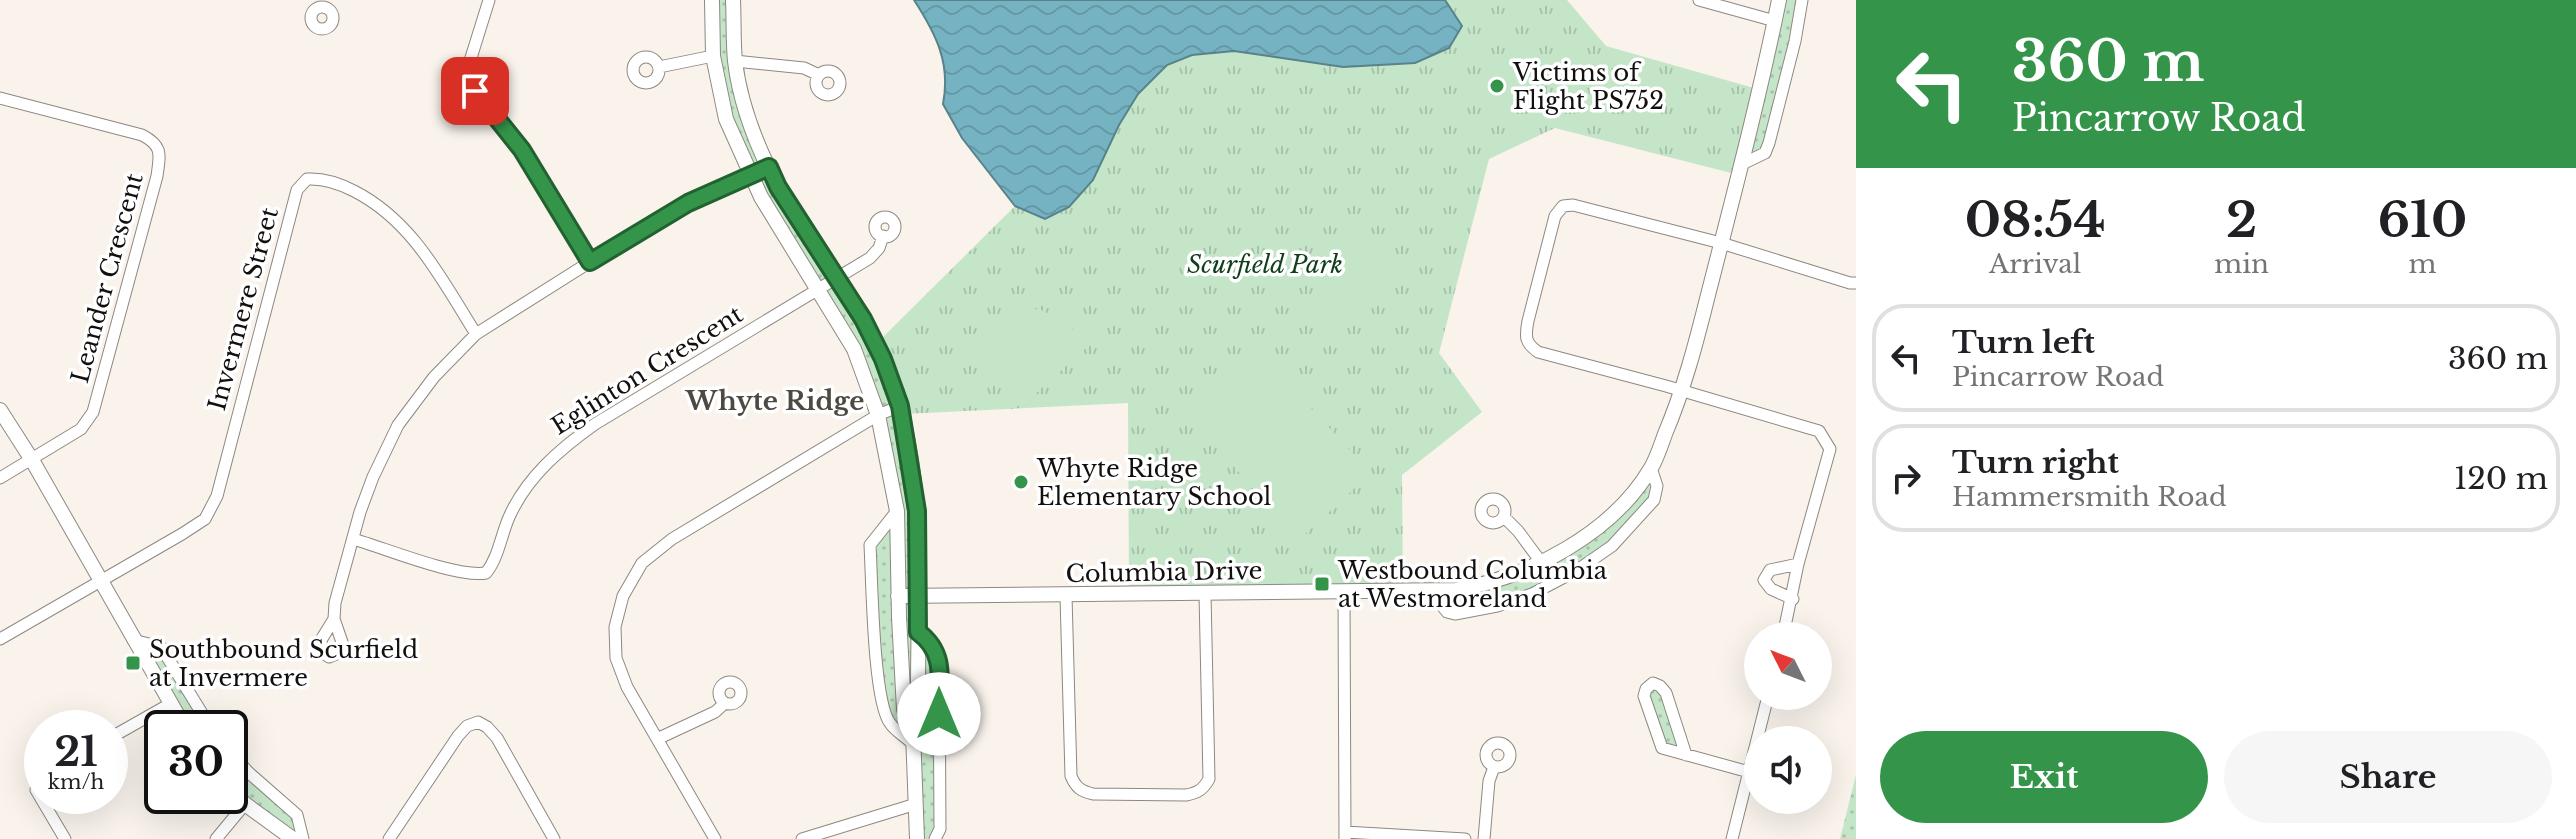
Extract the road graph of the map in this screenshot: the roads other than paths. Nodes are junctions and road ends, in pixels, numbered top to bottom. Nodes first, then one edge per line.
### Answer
1 (489, 0) edge
2 (712, 0) edge
3 (733, 0) edge
4 (1699, 0) edge
5 (1779, 0) edge
6 (1802, 0) edge
7 (1775, 21) junction
8 (713, 56) junction
9 (735, 61) junction
10 (659, 67) dead end
11 (819, 75) dead end
12 (0, 98) edge
13 (1740, 165) junction
14 (769, 167) junction
15 (750, 175) junction
16 (883, 236) dead end
17 (1721, 243) junction
18 (590, 262) junction
19 (836, 279) junction
20 (1856, 283) edge
21 (818, 290) junction
22 (476, 334) junction
23 (1683, 391) junction
24 (900, 406) junction
25 (0, 410) edge
26 (878, 415) junction
27 (32, 460) junction
28 (1651, 468) junction
29 (0, 478) edge
30 (897, 511) junction
31 (1504, 517) dead end
32 (353, 539) junction
33 (1541, 562) junction
34 (1798, 564) junction
35 (101, 582) junction
36 (1430, 591) junction
37 (1344, 592) junction
38 (1205, 594) junction
39 (918, 595) junction
40 (898, 596) junction
41 (1066, 596) junction
42 (1793, 599) junction
43 (334, 619) dead end
44 (1787, 622) edge
45 (918, 632) junction
46 (0, 639) edge
47 (133, 640) junction
48 (725, 703) dead end
49 (170, 704) junction
50 (174, 710) edge
51 (200, 710) edge
52 (128, 728) edge
53 (913, 738) junction
54 (657, 739) junction
55 (1686, 755) junction
56 (1494, 767) dead end
57 (1744, 771) edge
58 (248, 772) edge
59 (1744, 792) edge
60 (916, 804) junction
61 (248, 806) edge
62 (50, 814) edge
63 (237, 814) edge
64 (1345, 835) edge
65 (65, 839) edge
66 (216, 839) edge
67 (293, 839) edge
68 (303, 839) edge
69 (389, 839) edge
70 (554, 839) edge
71 (715, 839) edge
72 (802, 839) edge
73 (917, 839) edge
74 (935, 839) edge
75 (1465, 839) edge
76 (1484, 839) edge
77 (1732, 839) edge

1 - 18 street
2 - 8 street
3 - 9 street
4 - 7 street
5 - 7 street, Columbia Drive
6 - 13 street
7 - 13 street, Columbia Drive
8 - 10 street
8 - 15 street
9 - 11 street
9 - 14 street
12 - 27 street, Leander Crescent
13 - 17 street, Columbia Drive
14 - 15 street
14 - 19 street
15 - 18 street
15 - 21 street
16 - 19 street, Eglinton Crescent
17 - 20 street
17 - 23 street, Columbia Drive
17 - 23 street
18 - 22 street
19 - 21 street, Eglinton Crescent
19 - 24 street
21 - 26 street
21 - 32 street, Eglinton Crescent
22 - 32 street
22 - 35 street, Invermere Street
23 - 28 street, Columbia Drive
23 - 34 street
24 - 26 street
24 - 39 street
25 - 27 street
26 - 30 street
26 - 54 street
27 - 29 street
27 - 35 street
28 - 33 street, Columbia Drive
28 - 36 street, Columbia Drive
30 - 40 street
30 - 53 street
31 - 33 street
32 - 43 street
33 - 36 street, Columbia Drive
34 - 42 street
34 - 42 street
35 - 46 street
35 - 47 street
36 - 37 street, Columbia Drive
37 - 38 street, Columbia Drive
37 - 64 street
38 - 41 street, Columbia Drive
38 - 41 street
39 - 40 street, Columbia Drive
39 - 41 street, Columbia Drive
39 - 45 street
40 - 53 street
42 - 44 street
45 - 53 street
45 - 74 street
47 - 49 street
47 - 51 street
48 - 54 street
49 - 50 street
49 - 52 street
53 - 60 street
54 - 71 street
55 - 55 street
55 - 57 street
56 - 76 street
58 - 68 street
59 - 77 street
60 - 72 street
60 - 73 street
61 - 67 street
62 - 65 street
63 - 66 street
64 - 75 street
69 - 70 street

